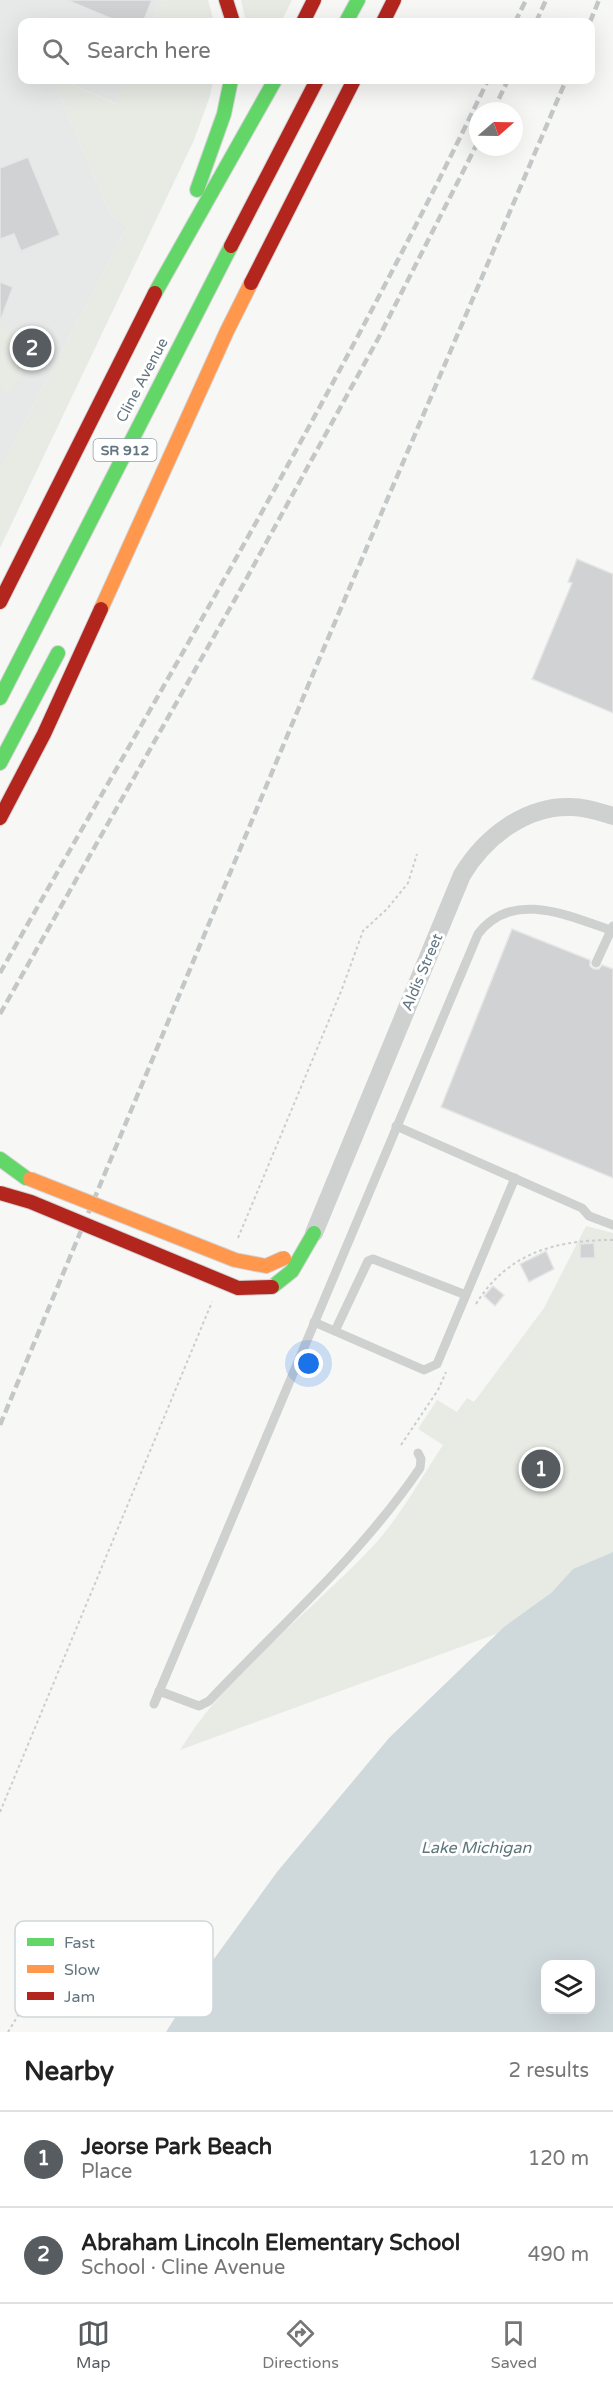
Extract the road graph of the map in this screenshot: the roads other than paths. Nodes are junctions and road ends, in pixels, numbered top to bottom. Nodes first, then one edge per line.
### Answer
1 (226, 0) edge
2 (314, 0) edge
3 (358, 0) edge
4 (394, 0) edge
5 (232, 18) edge
6 (305, 18) edge
7 (348, 18) edge
8 (385, 18) edge
9 (230, 84) edge
10 (273, 84) edge
11 (315, 84) edge
12 (352, 84) edge
13 (253, 204) junction
14 (172, 262) junction
15 (174, 389) dead end
16 (0, 602) edge
17 (62, 644) dead end
18 (0, 698) edge
19 (0, 763) edge
20 (613, 816) edge
21 (0, 818) edge
22 (612, 929) edge
23 (596, 963) dead end
24 (396, 1126) junction
25 (0, 1159) edge
26 (0, 1167) edge
27 (26, 1178) junction
28 (515, 1178) junction
29 (0, 1193) edge
30 (613, 1225) edge
31 (314, 1233) junction
32 (466, 1295) junction
33 (314, 1322) junction
34 (335, 1331) junction
35 (418, 1453) dead end
36 (159, 1691) junction
37 (154, 1704) dead end

1 - 5 highway
2 - 6 highway
3 - 7 highway
4 - 8 highway
9 - 14 highway
10 - 14 highway, Cline Avenue / SR 912
11 - 13 highway, Cline Avenue / SR 912
12 - 21 highway
13 - 15 highway
13 - 18 highway, Cline Avenue / SR 912
14 - 16 highway, Cline Avenue / SR 912
17 - 19 highway
20 - 31 street, Aldis Street
22 - 23 lane
22 - 24 lane
24 - 28 lane
24 - 33 lane
25 - 27 highway
26 - 27 highway
27 - 31 highway, bridge
28 - 30 lane
28 - 32 lane
29 - 31 highway, bridge
32 - 34 lane
32 - 34 lane
33 - 34 lane
33 - 36 lane
35 - 36 lane
36 - 37 lane

